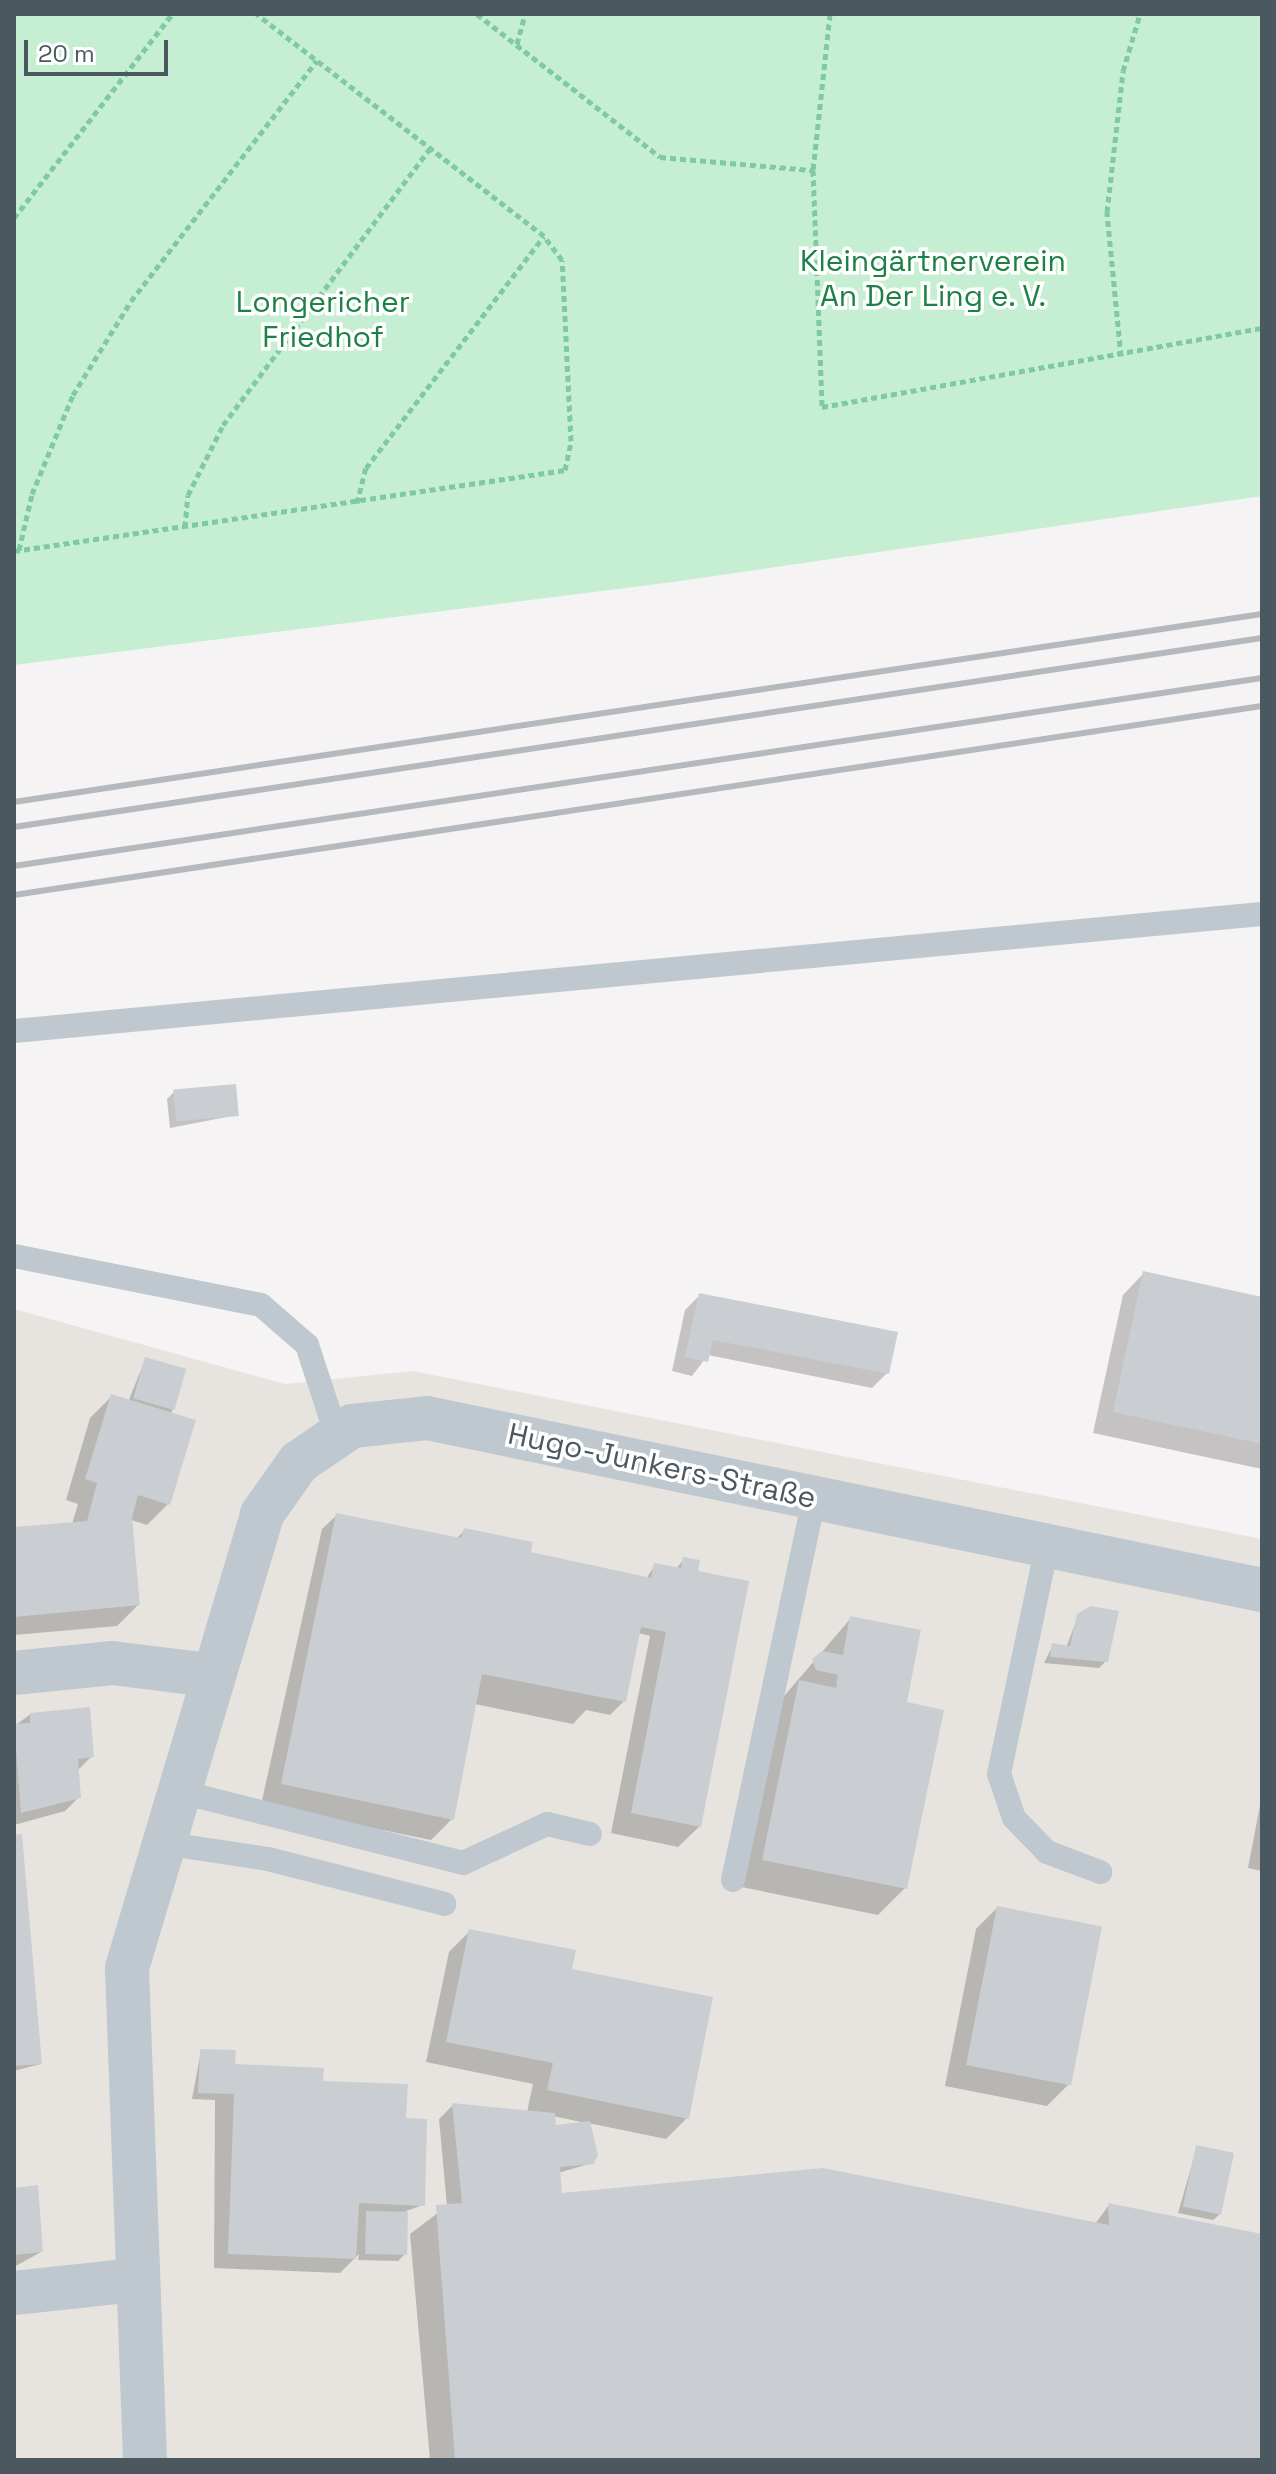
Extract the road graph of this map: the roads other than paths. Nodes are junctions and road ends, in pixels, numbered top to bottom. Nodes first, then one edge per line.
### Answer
1 (1262, 914) edge
2 (14, 1031) edge
3 (14, 1256) edge
4 (337, 1436) junction
5 (814, 1498) junction
6 (1047, 1546) junction
7 (1262, 1590) edge
8 (14, 1673) edge
9 (210, 1675) junction
10 (177, 1791) junction
11 (590, 1834) dead end
12 (162, 1843) junction
13 (1100, 1872) dead end
14 (733, 1880) dead end
15 (444, 1904) dead end
16 (136, 2280) junction
17 (14, 2293) edge
18 (145, 2460) edge

1 - 2 lane
3 - 4 lane
4 - 5 street, Hugo-Junkers-Straße
4 - 9 street, Hugo-Junkers-Straße
5 - 6 street, Hugo-Junkers-Straße
5 - 14 lane
6 - 7 street, Hugo-Junkers-Straße
6 - 13 lane
8 - 9 street
9 - 10 street, Hugo-Junkers-Straße
10 - 11 lane
10 - 12 street, Hugo-Junkers-Straße
12 - 15 lane
12 - 16 street, Hugo-Junkers-Straße
16 - 17 street
16 - 18 street, Hugo-Junkers-Straße

